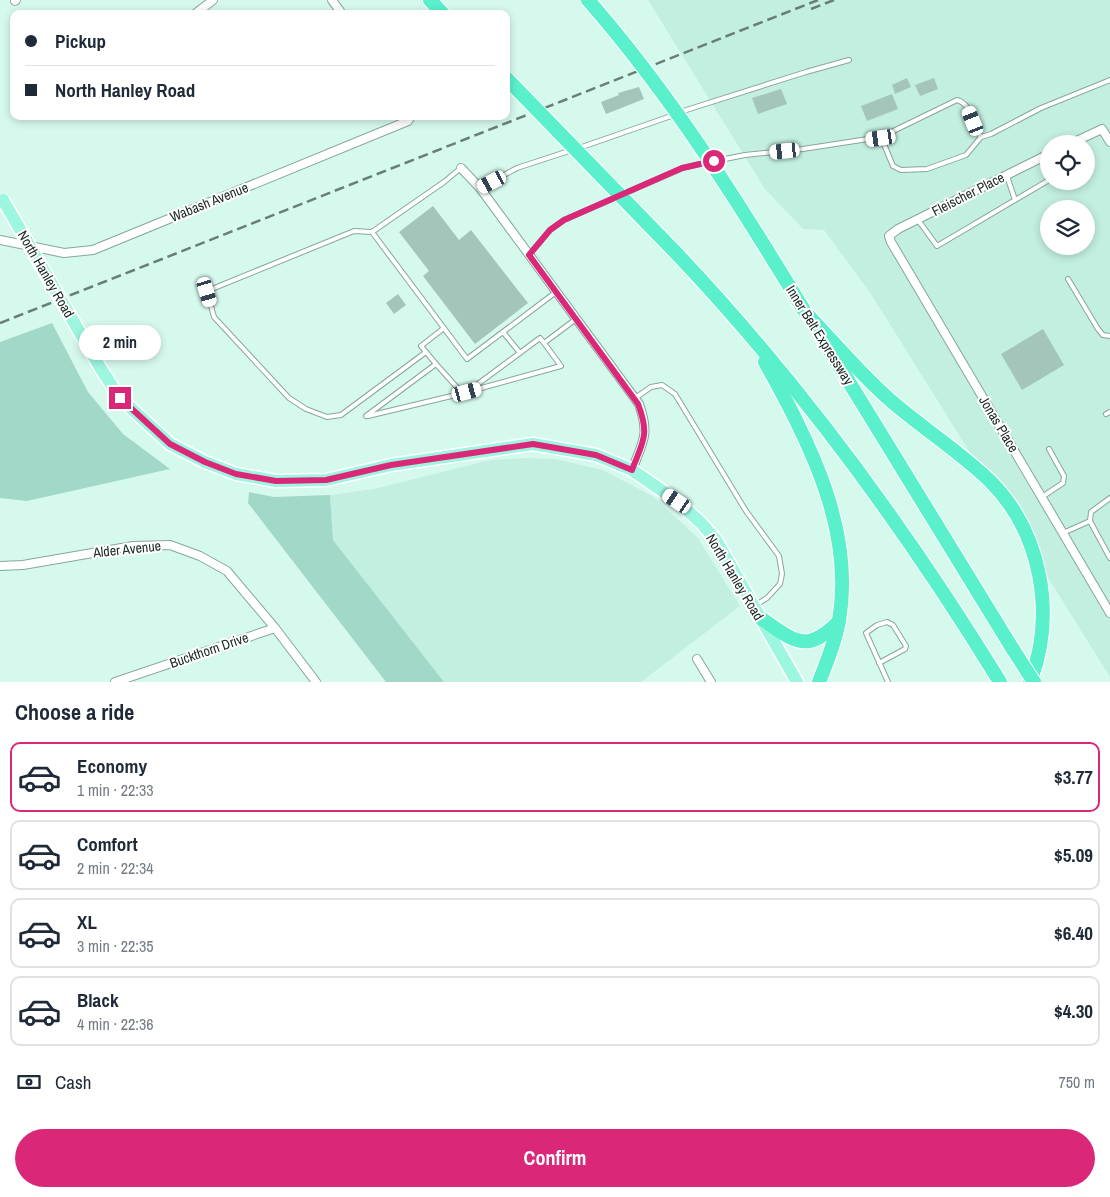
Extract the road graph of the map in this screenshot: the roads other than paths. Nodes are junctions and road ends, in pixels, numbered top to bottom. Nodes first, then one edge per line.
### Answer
1 (213, 0) edge
2 (430, 0) edge
3 (588, 0) edge
4 (200, 10) edge
5 (439, 10) edge
6 (848, 60) dead end
7 (1110, 80) edge
8 (510, 82) edge
9 (409, 120) edge
10 (1089, 135) edge
11 (981, 137) junction
12 (881, 138) junction
13 (1110, 142) edge
14 (1040, 158) edge
15 (461, 168) joint
16 (1007, 174) junction
17 (1040, 185) edge
18 (480, 188) junction
19 (2, 197) edge
20 (1015, 200) junction
21 (918, 220) junction
22 (372, 232) junction
23 (889, 236) joint
24 (0, 240) edge
25 (529, 255) junction
26 (1068, 279) dead end
27 (556, 292) junction
28 (806, 312) junction
29 (576, 319) junction
30 (444, 328) junction
31 (503, 332) junction
32 (1110, 336) edge
33 (752, 337) junction
34 (544, 343) junction
35 (426, 352) junction
36 (520, 353) junction
37 (436, 364) junction
38 (465, 392) junction
39 (635, 398) junction
40 (1049, 448) dead end
41 (632, 470) junction
42 (1042, 497) junction
43 (1110, 498) edge
44 (1090, 521) junction
45 (1063, 534) junction
46 (1110, 558) edge
47 (0, 566) edge
48 (754, 606) junction
49 (1110, 612) edge
50 (762, 619) junction
51 (839, 620) junction
52 (275, 628) junction
53 (697, 659) dead end
54 (879, 663) junction
55 (115, 682) edge
56 (316, 682) edge
57 (711, 682) edge
58 (797, 682) edge
59 (819, 682) edge
60 (888, 682) edge
61 (1000, 682) edge
62 (1032, 682) edge

1 - 4 street
2 - 5 highway
3 - 28 highway, Inner Belt Expressway, bridge
6 - 18 lane
7 - 11 lane
8 - 33 highway, bridge
9 - 24 street, Wabash Avenue
10 - 13 street
11 - 12 lane
11 - 12 lane
12 - 25 lane
14 - 16 street, Fleischer Place
15 - 18 street
15 - 22 lane
16 - 20 lane
16 - 21 street, Fleischer Place
17 - 20 lane
18 - 25 street
19 - 41 main road, North Hanley Road, bridge
20 - 21 lane
21 - 23 street, Fleischer Place
22 - 30 lane
22 - 35 lane
23 - 42 street, Jonas Place
25 - 27 street
26 - 32 lane
27 - 29 street
27 - 31 lane
28 - 62 highway, Inner Belt Expressway, bridge
28 - 62 highway
29 - 34 lane
29 - 39 street
30 - 31 lane
30 - 35 lane
31 - 36 lane
33 - 51 highway
33 - 61 highway
34 - 36 lane
34 - 38 lane
35 - 37 lane
36 - 38 lane
37 - 38 lane
37 - 38 lane
39 - 41 street
39 - 48 lane
40 - 42 lane
41 - 48 main road, North Hanley Road
42 - 45 street, Jonas Place
43 - 44 lane
44 - 45 lane
44 - 46 lane
45 - 49 street, Jonas Place
47 - 52 street, Alder Avenue
48 - 50 main road, North Hanley Road
50 - 51 highway
50 - 58 main road, North Hanley Road
51 - 59 highway
52 - 55 street, Buckthorn Drive
52 - 56 street, Alder Avenue
53 - 57 street
54 - 54 lane
54 - 60 lane

